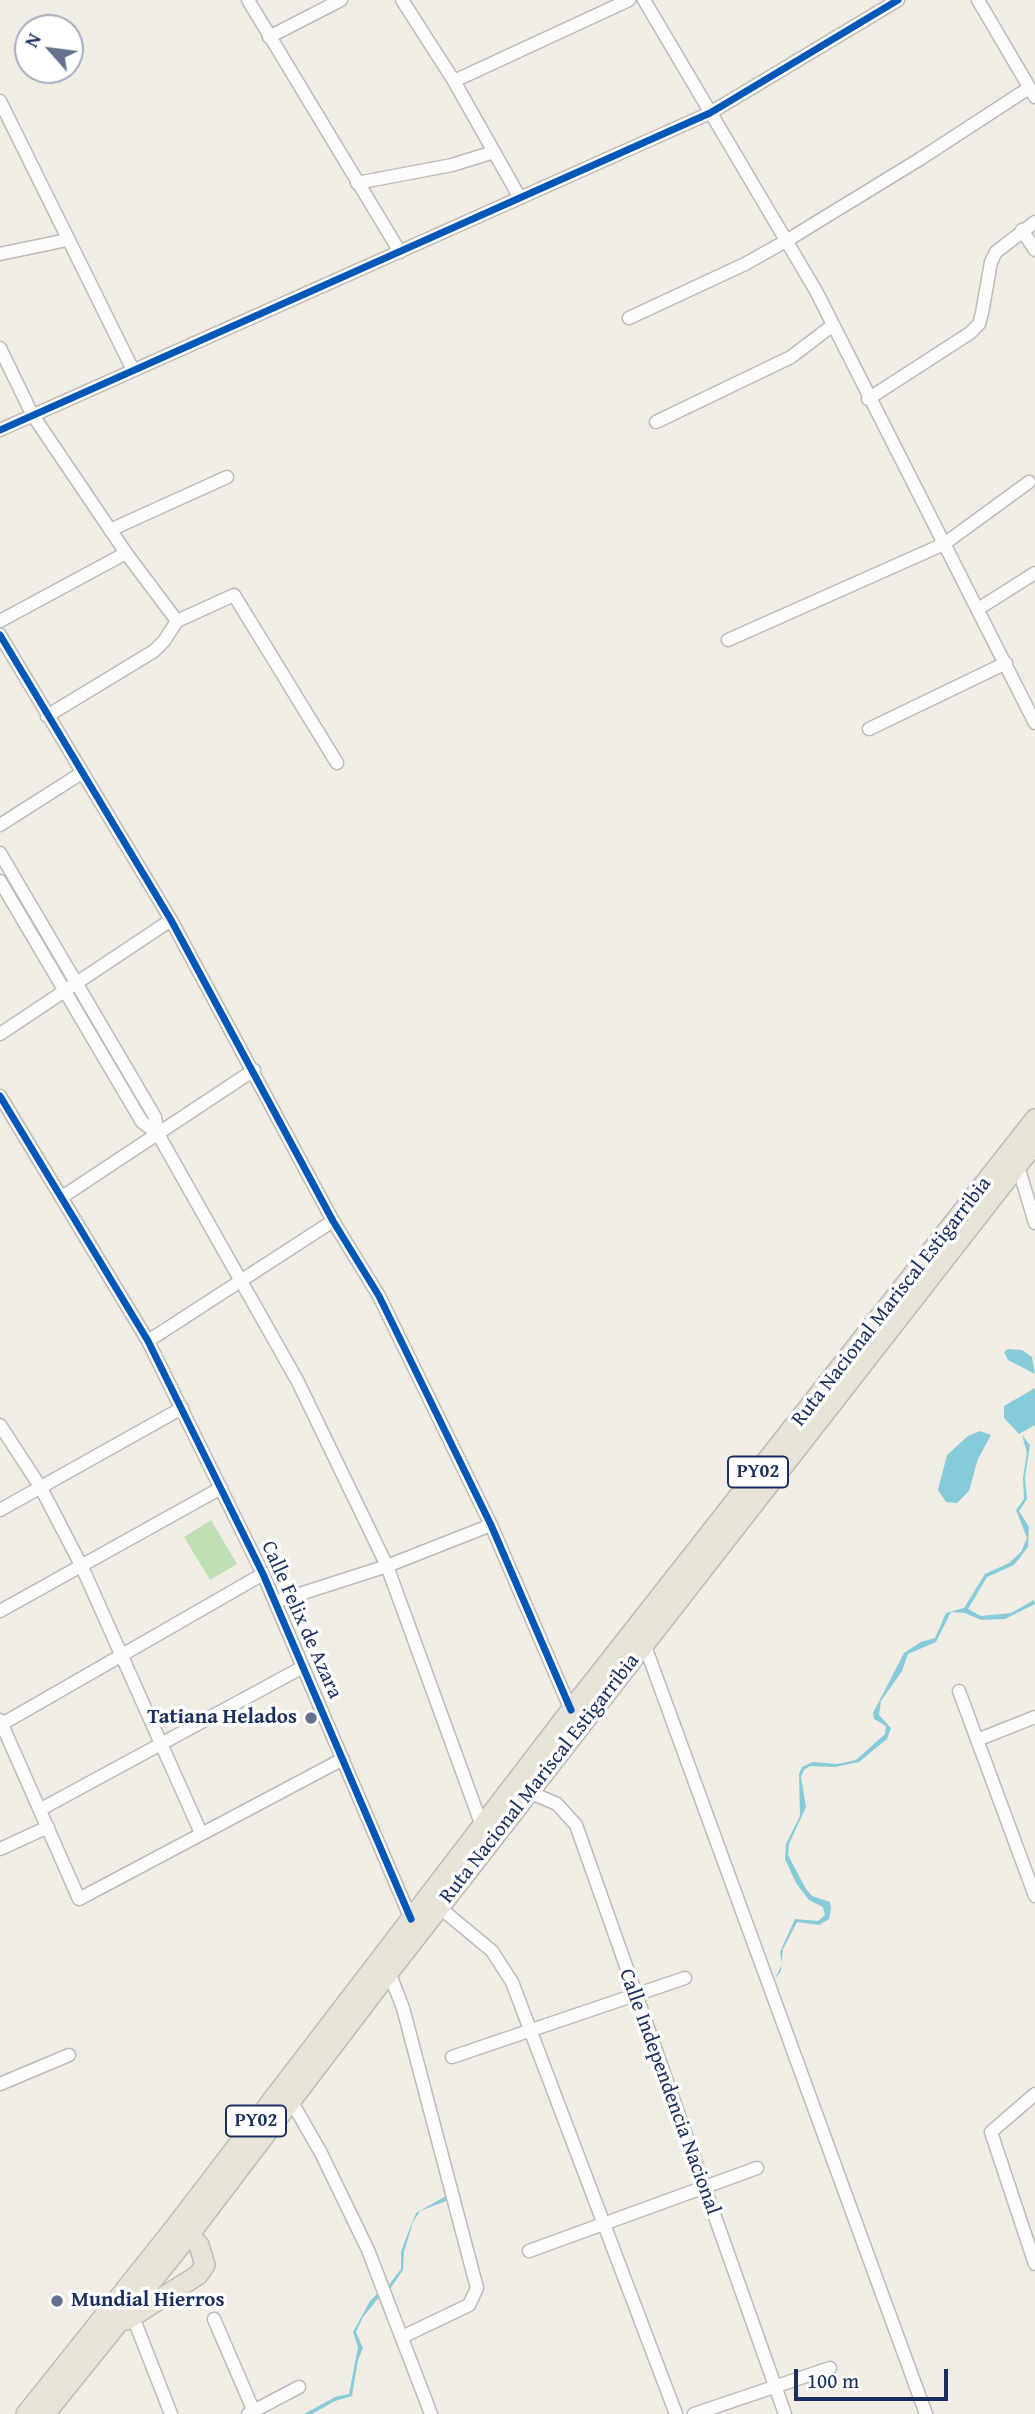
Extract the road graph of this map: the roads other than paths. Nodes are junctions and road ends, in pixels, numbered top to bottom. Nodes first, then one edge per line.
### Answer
1 (248, 0) edge
2 (341, 0) edge
3 (402, 0) edge
4 (629, 0) edge
5 (644, 0) edge
6 (898, 0) edge
7 (978, 0) edge
8 (269, 37) junction
9 (454, 81) junction
10 (1032, 92) edge
11 (0, 102) edge
12 (710, 113) junction
13 (494, 152) junction
14 (357, 183) junction
15 (520, 198) junction
16 (1035, 222) edge
17 (1022, 230) junction
18 (67, 240) junction
19 (786, 241) junction
20 (1035, 250) edge
21 (400, 252) junction
22 (0, 254) edge
23 (629, 318) dead end
24 (832, 325) junction
25 (0, 348) edge
26 (133, 370) junction
27 (868, 399) junction
28 (32, 414) junction
29 (656, 422) dead end
30 (0, 430) edge
31 (227, 477) dead end
32 (1030, 482) dead end
33 (110, 530) junction
34 (944, 544) junction
35 (126, 553) junction
36 (1035, 573) edge
37 (978, 609) junction
38 (0, 621) edge
39 (177, 621) junction
40 (0, 635) edge
41 (728, 640) dead end
42 (1006, 663) junction
43 (47, 716) junction
44 (1035, 723) edge
45 (869, 729) dead end
46 (337, 763) dead end
47 (80, 774) junction
48 (0, 825) edge
49 (0, 853) edge
50 (0, 881) edge
51 (171, 920) junction
52 (78, 983) junction
53 (66, 991) junction
54 (0, 1034) edge
55 (254, 1070) junction
56 (0, 1096) edge
57 (1035, 1119) edge
58 (158, 1134) junction
59 (1035, 1143) edge
60 (1018, 1166) junction
61 (62, 1197) junction
62 (333, 1221) junction
63 (1035, 1223) edge
64 (242, 1282) junction
65 (149, 1341) junction
66 (181, 1408) junction
67 (0, 1425) edge
68 (41, 1488) junction
69 (221, 1488) junction
70 (0, 1510) edge
71 (491, 1525) junction
72 (387, 1566) junction
73 (82, 1567) junction
74 (263, 1574) junction
75 (275, 1602) junction
76 (0, 1611) edge
77 (645, 1646) junction
78 (124, 1657) junction
79 (303, 1667) junction
80 (959, 1691) dead end
81 (571, 1710) junction
82 (1035, 1717) edge
83 (1, 1722) edge
84 (977, 1740) junction
85 (162, 1745) junction
86 (343, 1759) junction
87 (529, 1792) junction
88 (41, 1809) junction
89 (482, 1826) junction
90 (48, 1827) junction
91 (201, 1833) junction
92 (0, 1849) edge
93 (1032, 1880) edge
94 (1035, 1896) edge
95 (439, 1907) junction
96 (411, 1919) junction
97 (389, 1972) junction
98 (685, 1978) dead end
99 (634, 1995) junction
100 (533, 2030) junction
101 (69, 2055) dead end
102 (452, 2057) dead end
103 (0, 2084) edge
104 (1035, 2094) edge
105 (290, 2099) junction
106 (757, 2168) dead end
107 (703, 2188) junction
108 (603, 2224) junction
109 (180, 2233) junction
110 (529, 2251) dead end
111 (1035, 2263) edge
112 (132, 2317) junction
113 (214, 2319) dead end
114 (111, 2330) junction
115 (402, 2337) junction
116 (830, 2368) dead end
117 (299, 2387) dead end
118 (775, 2387) junction
119 (252, 2413) edge
120 (26, 2414) edge
121 (46, 2414) edge
122 (171, 2414) edge
123 (431, 2414) edge
124 (677, 2414) edge
125 (694, 2414) edge
126 (785, 2414) edge
127 (926, 2414) edge

1 - 8 street
2 - 8 street
3 - 9 street
4 - 9 street
5 - 12 street
6 - 12 street
7 - 10 street
8 - 14 street
9 - 13 street
10 - 19 street
11 - 18 street
12 - 15 street
12 - 19 street
13 - 14 street
13 - 15 street
14 - 21 street
15 - 21 street
16 - 17 street
17 - 20 street
17 - 27 street
18 - 22 street
18 - 26 street
19 - 23 street
19 - 24 street
21 - 26 street
24 - 27 street
24 - 29 street
25 - 28 street
26 - 28 street
27 - 34 street
28 - 30 street
28 - 33 street
31 - 33 street
32 - 34 street
33 - 35 street
34 - 37 street
34 - 41 street
35 - 38 street
35 - 39 street
36 - 37 street
37 - 42 street
39 - 43 street
39 - 46 street
40 - 43 street
42 - 44 street
42 - 45 street
43 - 47 street
47 - 48 street
47 - 51 street
49 - 52 street
50 - 53 street
51 - 52 street
51 - 55 street
52 - 53 street
52 - 58 street
53 - 54 street
53 - 58 street
55 - 58 street
55 - 62 street
56 - 61 street, Calle Felix de Azara
57 - 81 highway, Ruta Nacional Mariscal Estigarribia / PY02
58 - 61 street
58 - 64 street
59 - 60 highway, Ruta Nacional Mariscal Estigarribia / PY02
60 - 63 street
60 - 77 highway, Ruta Nacional Mariscal Estigarribia / PY02
61 - 65 street, Calle Felix de Azara
62 - 64 street
62 - 71 street
64 - 65 street
64 - 72 street
65 - 66 street, Calle Felix de Azara
66 - 68 street
66 - 69 street, Calle Felix de Azara
67 - 68 street
68 - 70 street
68 - 73 street
69 - 73 street
69 - 74 street, Calle Felix de Azara
71 - 72 street
71 - 81 street
72 - 75 street
72 - 89 street
73 - 76 street
73 - 78 street
74 - 75 street, Calle Felix de Azara
74 - 78 street
75 - 79 street, Calle Felix de Azara
77 - 87 highway, Ruta Nacional Mariscal Estigarribia / PY02
77 - 127 street
78 - 83 street
78 - 85 street
79 - 85 street
79 - 86 street, Calle Felix de Azara
80 - 84 street
81 - 89 highway, Ruta Nacional Mariscal Estigarribia / PY02
82 - 84 street
83 - 88 street
84 - 93 street
85 - 88 street
85 - 91 street
86 - 91 street
86 - 96 street, Calle Felix de Azara
87 - 95 highway, Ruta Nacional Mariscal Estigarribia / PY02
87 - 99 street, Calle Independencia Nacional
88 - 90 street
89 - 96 highway, Ruta Nacional Mariscal Estigarribia / PY02
90 - 91 street
90 - 92 street
93 - 94 street
95 - 97 highway, Ruta Nacional Mariscal Estigarribia / PY02
95 - 100 street
96 - 109 highway, Ruta Nacional Mariscal Estigarribia / PY02
97 - 105 highway, Ruta Nacional Mariscal Estigarribia / PY02
97 - 115 street
98 - 99 street
99 - 100 street
99 - 107 street, Calle Independencia Nacional
100 - 102 street
100 - 108 street
101 - 103 street
104 - 111 street
105 - 109 highway, Ruta Nacional Mariscal Estigarribia / PY02
105 - 115 street
106 - 107 street
107 - 108 street
107 - 118 street, Calle Independencia Nacional
108 - 110 street
108 - 124 street
109 - 112 highway
109 - 114 highway, Ruta Nacional Mariscal Estigarribia / PY02
109 - 120 highway, Ruta Nacional Mariscal Estigarribia / PY02
112 - 114 highway
112 - 122 street
113 - 119 street
114 - 121 highway, Ruta Nacional Mariscal Estigarribia / PY02
115 - 123 street
116 - 118 street
117 - 119 street
118 - 125 street
118 - 126 street, Calle Independencia Nacional

